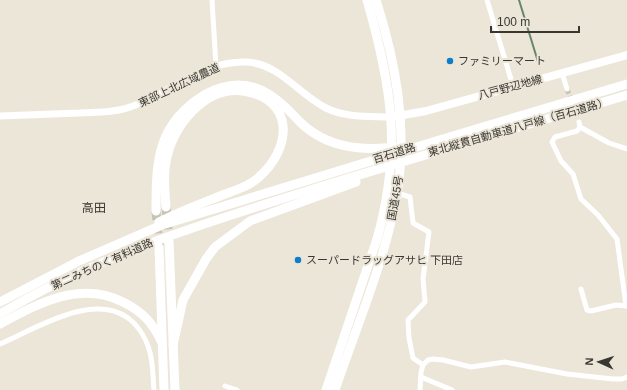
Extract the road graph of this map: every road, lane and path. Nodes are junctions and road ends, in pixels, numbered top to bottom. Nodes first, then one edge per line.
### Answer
1 (212, 0) edge
2 (367, 0) edge
3 (376, 0) edge
4 (487, 0) edge
5 (627, 55) edge
6 (216, 66) junction
7 (562, 73) junction
8 (627, 84) edge
9 (512, 86) junction
10 (567, 90) tunnel mouth
11 (627, 95) edge
12 (0, 116) edge
13 (396, 116) junction
14 (627, 149) edge
15 (382, 153) junction
16 (381, 170) junction
17 (397, 193) junction
18 (166, 207) tunnel mouth
19 (156, 211) tunnel mouth
20 (162, 226) joint
21 (166, 239) junction
22 (159, 247) tunnel mouth
23 (79, 261) junction
24 (581, 289) dead end
25 (0, 302) edge
26 (626, 306) edge
27 (0, 314) edge
28 (0, 324) edge
29 (162, 343) junction
30 (0, 344) edge
31 (173, 345) junction
32 (423, 365) junction
33 (420, 377) junction
34 (627, 377) edge
35 (226, 386) dead end
36 (154, 390) edge
37 (164, 390) edge
38 (175, 390) edge
39 (237, 390) edge
40 (326, 390) edge
41 (335, 390) edge
42 (420, 390) edge
43 (452, 390) edge

1 - 6 street
2 - 13 highway, 国道45号
3 - 13 highway, 国道45号
4 - 9 street
5 - 7 main road, 八戸野辺地線
6 - 12 street, 東部上北広域農道
6 - 13 street, 東部上北広域農道
7 - 9 main road, 八戸野辺地線
7 - 10 street
8 - 15 highway, 百石道路
9 - 13 main road, 八戸野辺地線
11 - 16 highway, 東北縦貫自動車道八戸線（百石道路）
13 - 17 highway, 国道45号
13 - 40 highway, 国道45号
14 - 26 street
15 - 19 highway
15 - 20 highway, 百石道路
16 - 21 highway, 百石道路
16 - 31 highway
17 - 32 street
17 - 41 highway, 国道45号
18 - 23 highway
20 - 23 highway, 第二みちのく有料道路
21 - 27 highway, 第二みちのく有料道路
21 - 31 highway
22 - 29 highway
23 - 25 highway, 第二みちのく有料道路
24 - 26 street
28 - 29 highway
29 - 37 highway
30 - 36 street
31 - 38 highway
32 - 33 street
32 - 34 street
33 - 42 street
33 - 43 street
35 - 39 street

